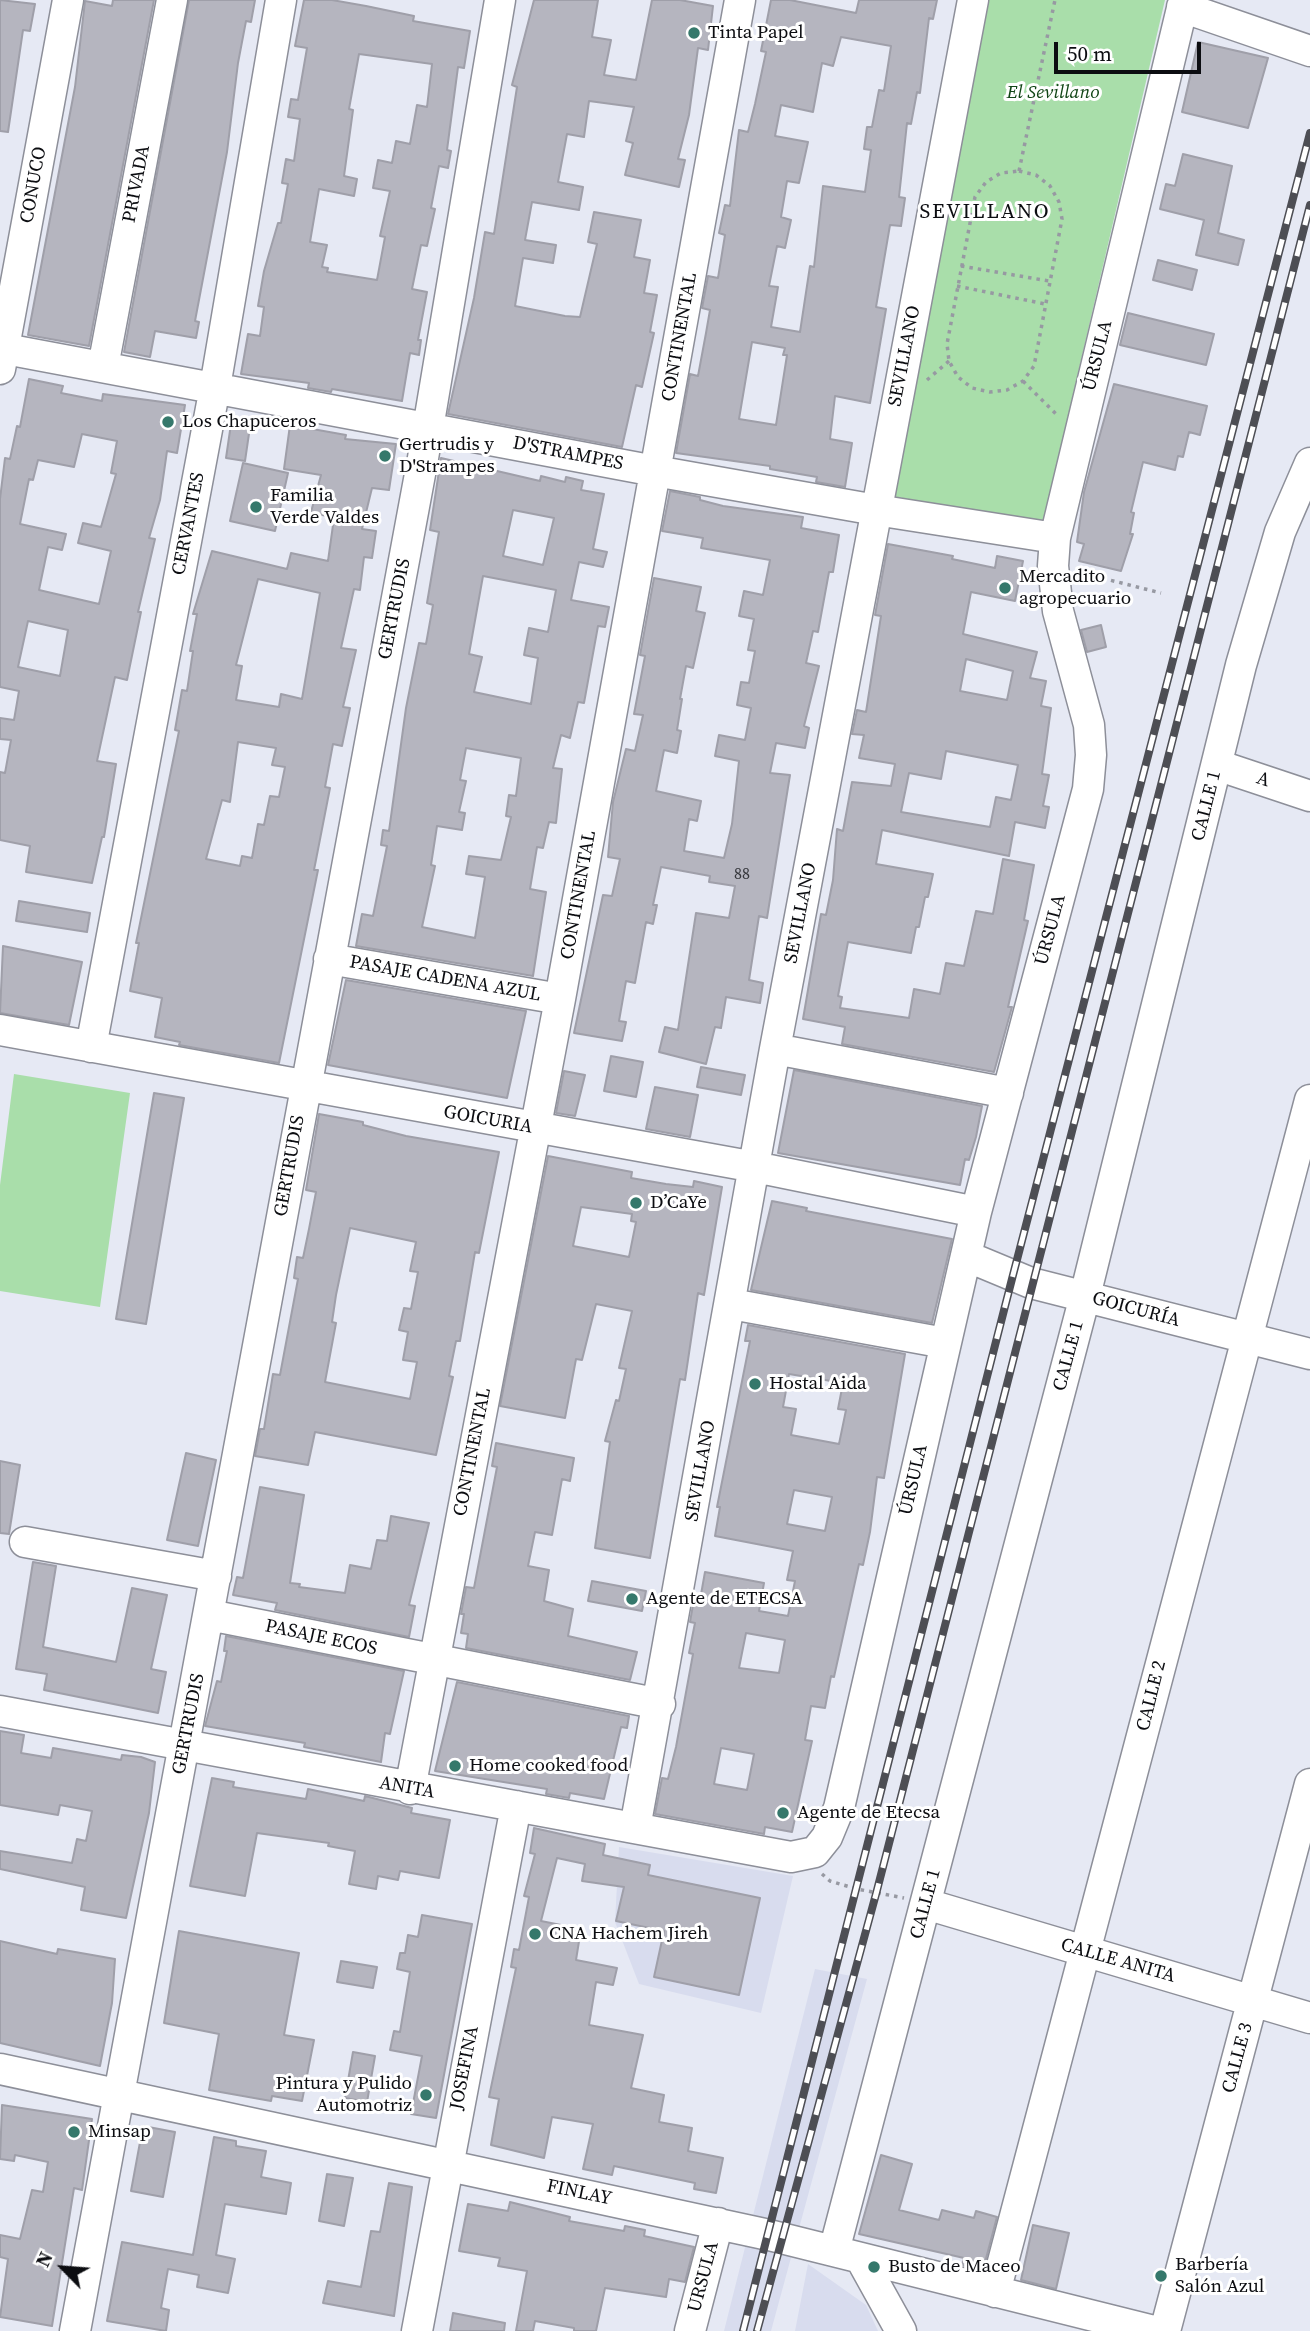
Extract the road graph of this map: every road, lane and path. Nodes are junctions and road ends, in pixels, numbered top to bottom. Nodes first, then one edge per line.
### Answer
1 (68, 0) edge
2 (172, 0) edge
3 (281, 0) edge
4 (499, 0) edge
5 (740, 0) edge
6 (973, 0) edge
7 (1055, 0) edge
8 (1183, 3) edge
9 (1310, 51) edge
10 (1018, 171) junction
11 (961, 266) junction
12 (1050, 282) junction
13 (957, 286) junction
14 (1045, 304) junction
15 (1, 355) edge
16 (103, 367) junction
17 (1023, 381) junction
18 (215, 387) junction
19 (429, 427) junction
20 (1078, 436) junction
21 (1310, 463) edge
22 (655, 471) junction
23 (876, 510) junction
24 (1054, 552) junction
25 (1161, 593) dead end
26 (1217, 765) junction
27 (1310, 796) edge
28 (329, 959) junction
29 (560, 999) junction
30 (0, 1030) edge
31 (91, 1047) junction
32 (775, 1049) junction
33 (305, 1086) junction
34 (1008, 1093) junction
35 (1310, 1101) edge
36 (535, 1128) junction
37 (755, 1167) junction
38 (976, 1212) junction
39 (966, 1256) junction
40 (1085, 1296) junction
41 (731, 1304) junction
42 (1244, 1339) junction
43 (945, 1343) junction
44 (1310, 1354) edge
45 (25, 1542) dead end
46 (216, 1576) junction
47 (209, 1615) junction
48 (433, 1660) junction
49 (660, 1704) junction
50 (0, 1711) edge
51 (185, 1746) junction
52 (1310, 1784) edge
53 (410, 1789) junction
54 (516, 1806) junction
55 (635, 1828) junction
56 (815, 1852) junction
57 (926, 1904) junction
58 (1087, 1952) junction
59 (1254, 2001) junction
60 (1310, 2018) edge
61 (0, 2069) edge
62 (119, 2095) junction
63 (447, 2164) junction
64 (718, 2223) junction
65 (848, 2255) junction
66 (995, 2292) junction
67 (79, 2330) edge
68 (417, 2331) edge
69 (690, 2331) edge
70 (901, 2331) edge
71 (1154, 2331) edge
72 (1165, 2331) edge

1 - 15 street, CONUCO
2 - 16 street, PRIVADA
3 - 18 street, CERVANTES
4 - 19 street, GERTRUDIS
5 - 22 street, CONTINENTAL
6 - 23 street, SEVILLANO
7 - 10 path
8 - 9 street
8 - 20 street, ÚRSULA
10 - 11 path
10 - 12 path
11 - 12 path
11 - 13 path
12 - 14 path
13 - 14 path
13 - 17 path
14 - 17 path
15 - 16 street, D'STRAMPES
16 - 18 street, D'STRAMPES
17 - 20 path
18 - 19 street, D'STRAMPES
18 - 31 street, CERVANTES
19 - 22 street, D'STRAMPES
19 - 28 street, GERTRUDIS
20 - 24 street, ÚRSULA
21 - 26 street, CALLE 1
22 - 23 street, D'STRAMPES
22 - 29 street, CONTINENTAL
23 - 24 street, D'STRAMPES
23 - 32 street, SEVILLANO
24 - 25 path
24 - 34 street, ÚRSULA
26 - 27 street, A
26 - 40 street, CALLE 1
28 - 29 street, PASAJE CADENA AZUL
28 - 33 street, GERTRUDIS
29 - 36 street, CONTINENTAL
30 - 31 street, GOICURIA
31 - 33 street, GOICURIA
32 - 34 street
32 - 37 street, SEVILLANO
33 - 36 street, GOICURIA
33 - 46 street, GERTRUDIS
34 - 38 street, ÚRSULA
35 - 42 street, CALLE 2
36 - 37 street, GOICURIA
36 - 48 street, CONTINENTAL
37 - 38 street, GOICURIA
37 - 41 street, SEVILLANO
38 - 39 street, ÚRSULA
39 - 40 street, GOICURÍA
39 - 43 street, ÚRSULA
40 - 42 street, GOICURÍA
40 - 57 street, CALLE 1
41 - 43 street
41 - 49 street, SEVILLANO
42 - 44 street, GOICURÍA
42 - 58 street, CALLE 2
43 - 56 street, ÚRSULA
45 - 46 street
46 - 47 street, GERTRUDIS
47 - 48 street, PASAJE ECOS
47 - 51 street, GERTRUDIS
48 - 49 street, PASAJE ECOS
48 - 53 street, CONTINENTAL
49 - 55 street, SEVILLANO
50 - 51 street, ANITA
51 - 53 street, ANITA
51 - 62 street, GERTRUDIS
52 - 59 street, CALLE 3
53 - 54 street, ANITA
54 - 55 street, ANITA
54 - 63 street, JOSEFINA
55 - 56 street, ANITA
56 - 57 path
57 - 58 street, CALLE ANITA
57 - 65 street, CALLE 1
58 - 59 street, CALLE ANITA
58 - 66 street, CALLE 2
59 - 60 street, CALLE ANITA
59 - 72 street, CALLE 3
61 - 62 street, FINLAY
62 - 63 street, FINLAY
62 - 67 street, GERTRUDIS
63 - 64 street, FINLAY
63 - 68 street, JOSEFINA
64 - 65 street, FINLAY
64 - 69 street, URSULA
65 - 66 street, FINLAY
65 - 70 street
66 - 71 street, FINLAY

